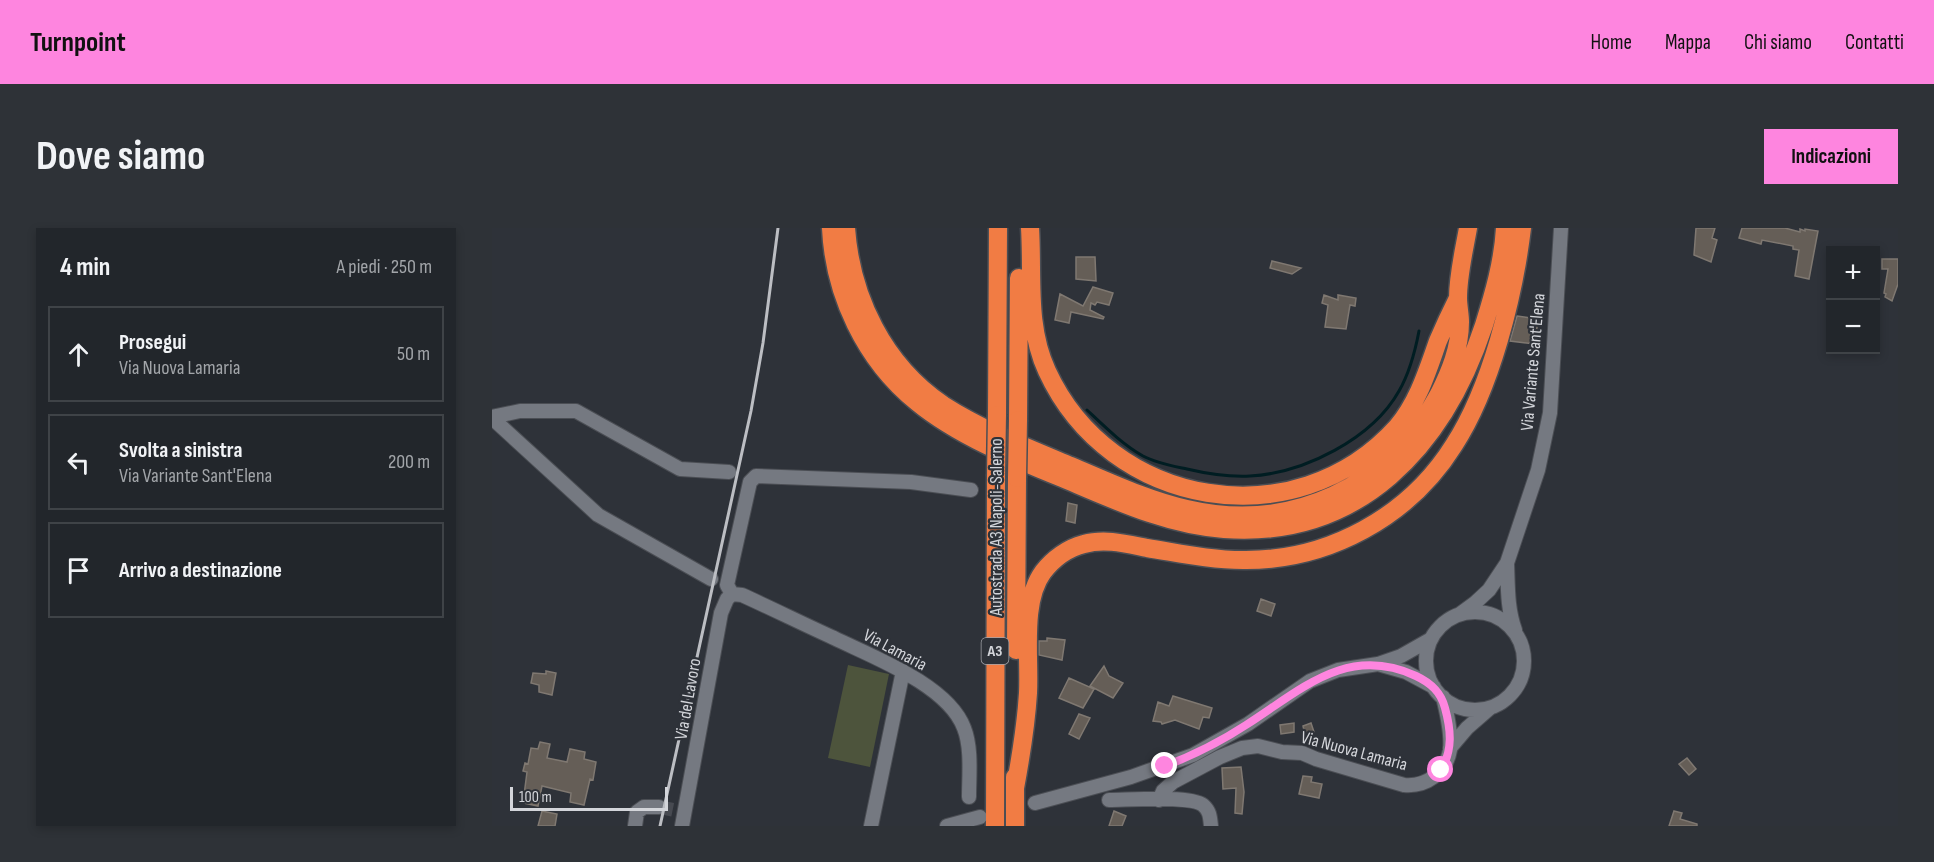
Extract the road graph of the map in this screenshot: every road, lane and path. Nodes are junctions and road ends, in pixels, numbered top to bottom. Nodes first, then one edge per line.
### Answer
1 (831, 228) edge
2 (846, 228) edge
3 (987, 228) edge
4 (998, 228) edge
5 (1019, 228) edge
6 (1030, 228) edge
7 (1468, 228) edge
8 (1505, 228) edge
9 (1522, 228) edge
10 (1561, 229) edge
11 (1458, 298) junction
12 (997, 372) junction
13 (492, 418) edge
14 (729, 472) dead end
15 (972, 490) dead end
16 (1507, 563) junction
17 (711, 579) dead end
18 (732, 594) junction
19 (1460, 614) junction
20 (1516, 635) junction
21 (1431, 639) junction
22 (1378, 664) junction
23 (903, 670) junction
24 (1438, 693) junction
25 (1490, 708) junction
26 (1450, 748) junction
27 (1015, 788) junction
28 (969, 797) dead end
29 (1109, 800) dead end
30 (1159, 800) junction
31 (1035, 803) dead end
32 (659, 807) tunnel mouth
33 (988, 821) edge
34 (634, 826) edge
35 (682, 826) edge
36 (871, 826) edge
37 (947, 826) edge
38 (1015, 826) edge
39 (1211, 826) edge

1 - 8 highway
2 - 11 highway
3 - 12 highway
4 - 12 highway, Autostrada A3 Napoli-Salerno / A3
5 - 27 highway, Autostrada A3 Napoli-Salerno / A3, bridge
6 - 11 highway
7 - 11 highway
9 - 27 highway
10 - 16 street, Via Variante Sant'Elena
12 - 33 highway, Autostrada A3 Napoli-Salerno / A3, bridge
13 - 14 street
13 - 17 street
15 - 18 street
16 - 19 street, Via Variante Sant'Elena
16 - 20 street, Via Variante Sant'Elena
18 - 23 street, Via Lamaria
18 - 35 street, Via del Lavoro
19 - 20 street
19 - 21 street
20 - 25 street
21 - 22 street
21 - 24 street
22 - 24 street
22 - 31 street
23 - 28 street, Via Lamaria
23 - 36 street
24 - 25 street
24 - 26 street
25 - 26 street, Via Nuova Lamaria
26 - 30 street, Via Nuova Lamaria
27 - 38 highway, Autostrada A3 Napoli-Salerno / A3
29 - 30 street
30 - 39 street
32 - 34 street
33 - 37 street

